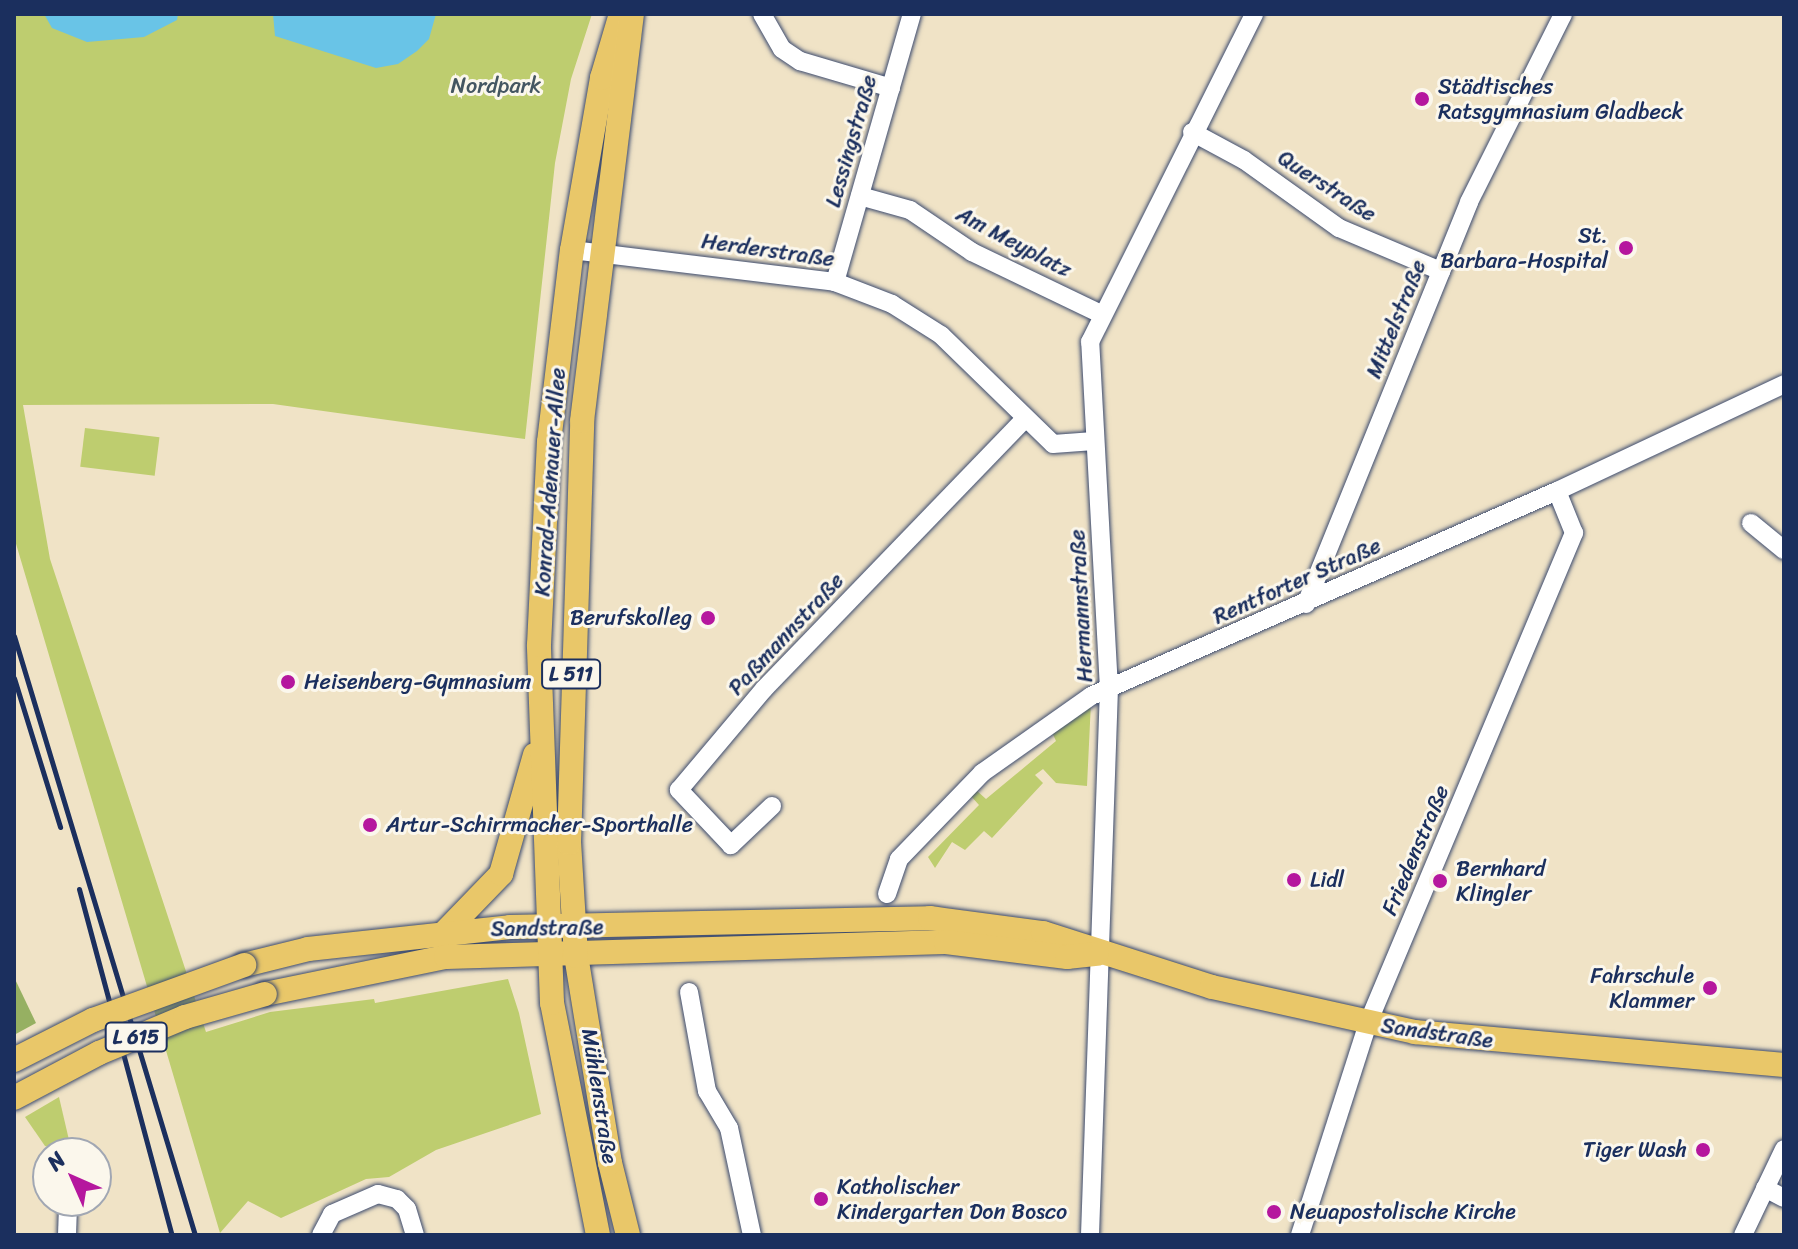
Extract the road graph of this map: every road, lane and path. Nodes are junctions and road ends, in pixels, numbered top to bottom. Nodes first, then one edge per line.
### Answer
1 (621, 14) edge
2 (632, 14) edge
3 (762, 14) edge
4 (912, 14) edge
5 (1254, 14) edge
6 (1563, 14) edge
7 (891, 88) junction
8 (1192, 132) junction
9 (860, 196) junction
10 (572, 250) junction
11 (604, 254) junction
12 (1441, 271) junction
13 (835, 282) junction
14 (1101, 314) junction
15 (1784, 384) edge
16 (1025, 419) junction
17 (1094, 441) junction
18 (1557, 491) junction
19 (1751, 523) dead end
20 (1784, 550) edge
21 (1306, 604) junction
22 (1109, 689) junction
23 (540, 742) junction
24 (772, 806) dead end
25 (887, 894) dead end
26 (547, 925) junction
27 (574, 926) junction
28 (445, 932) junction
29 (1097, 954) junction
30 (548, 956) junction
31 (576, 956) junction
32 (689, 992) dead end
33 (1368, 1023) junction
34 (14, 1060) edge
35 (1784, 1065) edge
36 (14, 1098) edge
37 (1784, 1149) edge
38 (1765, 1188) junction
39 (1784, 1198) edge
40 (321, 1235) edge
41 (415, 1235) edge
42 (598, 1235) edge
43 (628, 1235) edge
44 (752, 1235) edge
45 (1090, 1235) edge
46 (1300, 1235) edge
47 (1743, 1235) edge

1 - 10 main road, Konrad-Adenauer-Allee / L 511
2 - 11 main road, Konrad-Adenauer-Allee / L 511
3 - 7 street
4 - 7 street, Lessingstraße
5 - 8 street, Hermannstraße
6 - 12 street, Mittelstraße
7 - 9 street, Lessingstraße
8 - 12 street, Querstraße
8 - 14 street, Hermannstraße
9 - 13 street, Lessingstraße
9 - 14 street, Am Meyplatz
10 - 11 street, Herderstraße
10 - 23 main road, Konrad-Adenauer-Allee / L 511
11 - 13 street, Herderstraße
11 - 27 main road, Konrad-Adenauer-Allee / L 511
12 - 21 street, Mittelstraße
13 - 16 street, Herderstraße
14 - 17 street, Hermannstraße
15 - 18 street, Rentforter Straße
16 - 17 street, Herderstraße
16 - 24 street, Paßmannstraße
17 - 22 street, Hermannstraße
18 - 21 street, Rentforter Straße
18 - 33 street, Friedenstraße
19 - 20 street
21 - 22 street, Rentforter Straße
22 - 25 street, Rentforter Straße
22 - 29 street, Hermannstraße
23 - 26 main road, Konrad-Adenauer-Allee / L 511
23 - 28 main road, L 511
26 - 27 main road, Sandstraße / L 615
26 - 28 main road, Sandstraße / L 615
26 - 30 main road, Konrad-Adenauer-Allee / L 511
27 - 29 main road, Sandstraße / L 615
27 - 31 main road, Konrad-Adenauer-Allee / L 511
28 - 34 main road, Sandstraße / L 615, bridge
29 - 31 main road, Sandstraße / L 615
29 - 33 main road, Sandstraße / L 615
29 - 45 street, Hermannstraße
30 - 31 main road, Sandstraße / L 615
30 - 36 main road, Sandstraße / L 615, bridge
30 - 42 main road, Mühlenstraße / L 511
31 - 43 main road, Mühlenstraße / L 511
32 - 44 street
33 - 35 main road, Sandstraße / L 615
33 - 46 street, Friedenstraße
37 - 38 street
38 - 39 street
38 - 47 street
40 - 41 street

